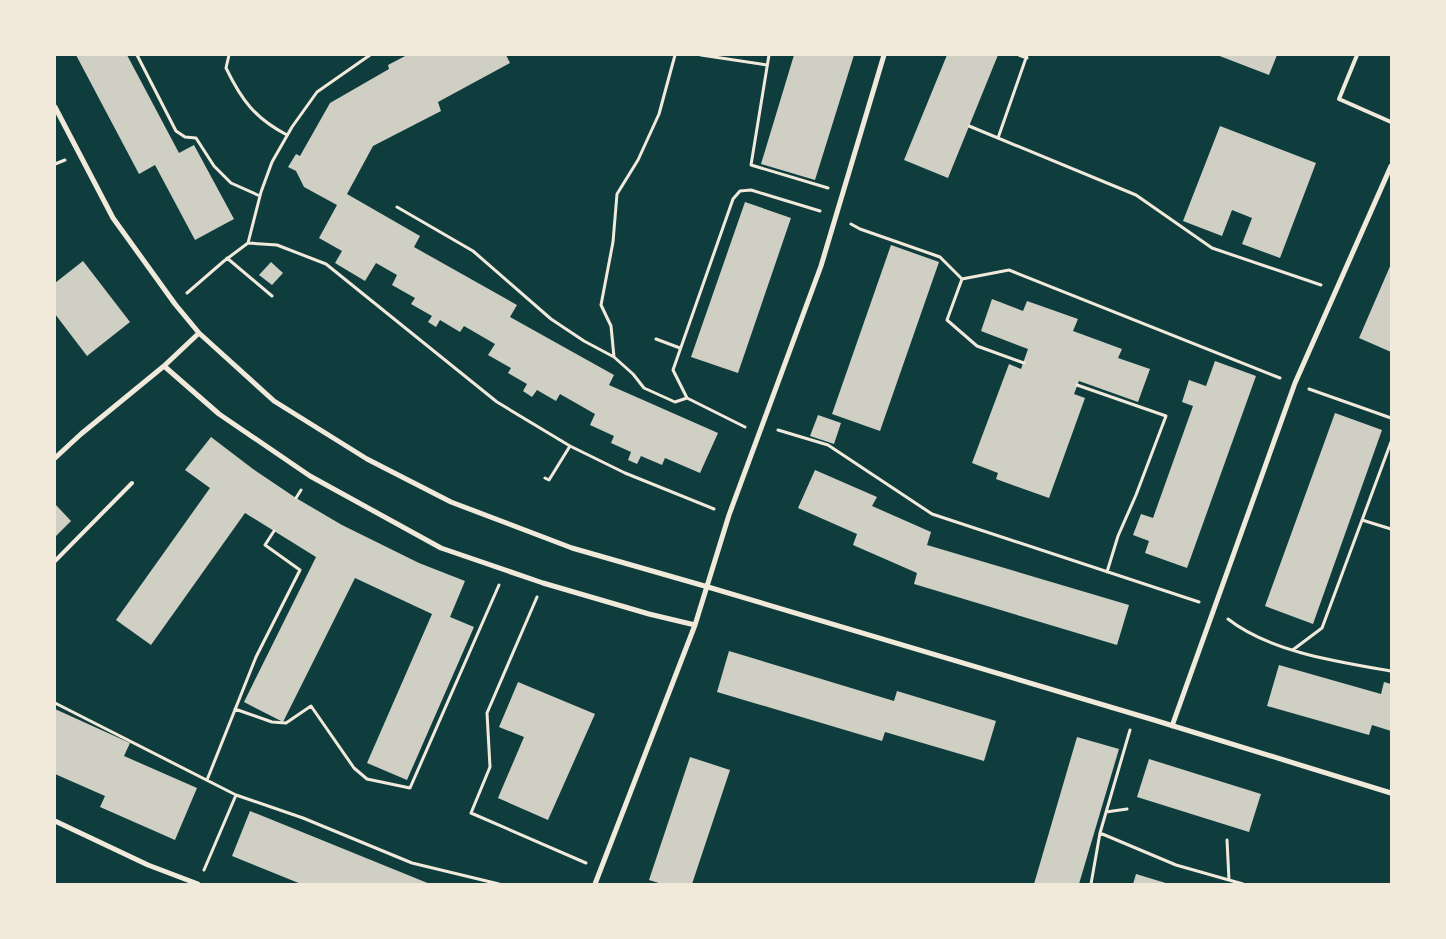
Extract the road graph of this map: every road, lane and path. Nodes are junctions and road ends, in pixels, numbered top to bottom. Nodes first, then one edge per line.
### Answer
1 (137, 55) edge
2 (229, 55) edge
3 (370, 55) edge
4 (674, 55) edge
5 (700, 55) edge
6 (769, 55) edge
7 (884, 55) edge
8 (1019, 55) edge
9 (1357, 55) edge
10 (1027, 57) edge
11 (767, 65) junction
12 (55, 107) edge
13 (1391, 122) edge
14 (969, 126) dead end
15 (288, 135) junction
16 (998, 138) junction
17 (1391, 166) edge
18 (843, 193) junction
19 (260, 196) junction
20 (397, 207) dead end
21 (836, 216) junction
22 (248, 243) junction
23 (228, 258) junction
24 (962, 279) junction
25 (1336, 290) junction
26 (272, 296) dead end
27 (175, 304) junction
28 (199, 333) junction
29 (656, 339) dead end
30 (680, 348) junction
31 (614, 358) junction
32 (1024, 363) dead end
33 (164, 366) junction
34 (1295, 383) junction
35 (1077, 384) dead end
36 (687, 398) junction
37 (1391, 418) edge
38 (763, 425) junction
39 (760, 434) junction
40 (1391, 442) edge
41 (570, 446) junction
42 (55, 458) edge
43 (544, 478) dead end
44 (132, 483) dead end
45 (729, 515) junction
46 (1362, 520) junction
47 (1391, 529) edge
48 (274, 531) dead end
49 (55, 560) edge
50 (505, 570) junction
51 (1108, 572) junction
52 (543, 583) junction
53 (708, 587) junction
54 (1214, 607) junction
55 (695, 625) junction
56 (1294, 649) junction
57 (1391, 671) edge
58 (55, 703) edge
59 (235, 709) junction
60 (1134, 715) junction
61 (1172, 726) junction
62 (207, 780) junction
63 (1391, 793) edge
64 (236, 795) junction
65 (1127, 809) dead end
66 (1106, 812) junction
67 (55, 821) edge
68 (1100, 833) junction
69 (1227, 840) dead end
70 (601, 869) junction
71 (202, 875) dead end
72 (1229, 880) junction
73 (198, 884) edge
74 (499, 884) edge
75 (595, 884) edge
76 (1091, 884) edge
77 (1243, 884) edge

1 - 19 path
2 - 15 path
3 - 15 path
4 - 31 path
5 - 11 path
6 - 11 path
7 - 18 street
8 - 10 path
9 - 13 lane
10 - 16 path
11 - 18 path
12 - 27 street
14 - 16 path
15 - 19 path
16 - 25 path
17 - 25 street
18 - 21 street
19 - 22 path
20 - 31 path
21 - 24 path
21 - 30 path
21 - 38 street
22 - 23 path
22 - 41 path
23 - 26 path
23 - 27 path
24 - 32 path
24 - 34 path
25 - 34 street
27 - 28 street
28 - 33 street
28 - 53 street
29 - 30 path
30 - 36 path
31 - 36 path
33 - 42 street
33 - 50 street
34 - 37 path
34 - 54 street
35 - 51 path
36 - 39 path
38 - 39 street
38 - 51 path
39 - 45 street
40 - 46 path
41 - 43 path
41 - 45 path
44 - 49 lane
45 - 53 street
46 - 47 path
46 - 56 path
48 - 59 path
50 - 52 street
50 - 59 path
51 - 54 path
52 - 55 street
52 - 70 path
53 - 55 street
53 - 60 street
54 - 56 path
54 - 61 street
55 - 70 street
56 - 57 path
58 - 62 path
59 - 62 path
60 - 61 street
60 - 66 path
61 - 63 street
62 - 64 path
64 - 71 path
64 - 74 path
65 - 66 path
66 - 68 path
67 - 73 street
68 - 72 path
68 - 76 path
69 - 72 path
70 - 75 street
72 - 77 path

